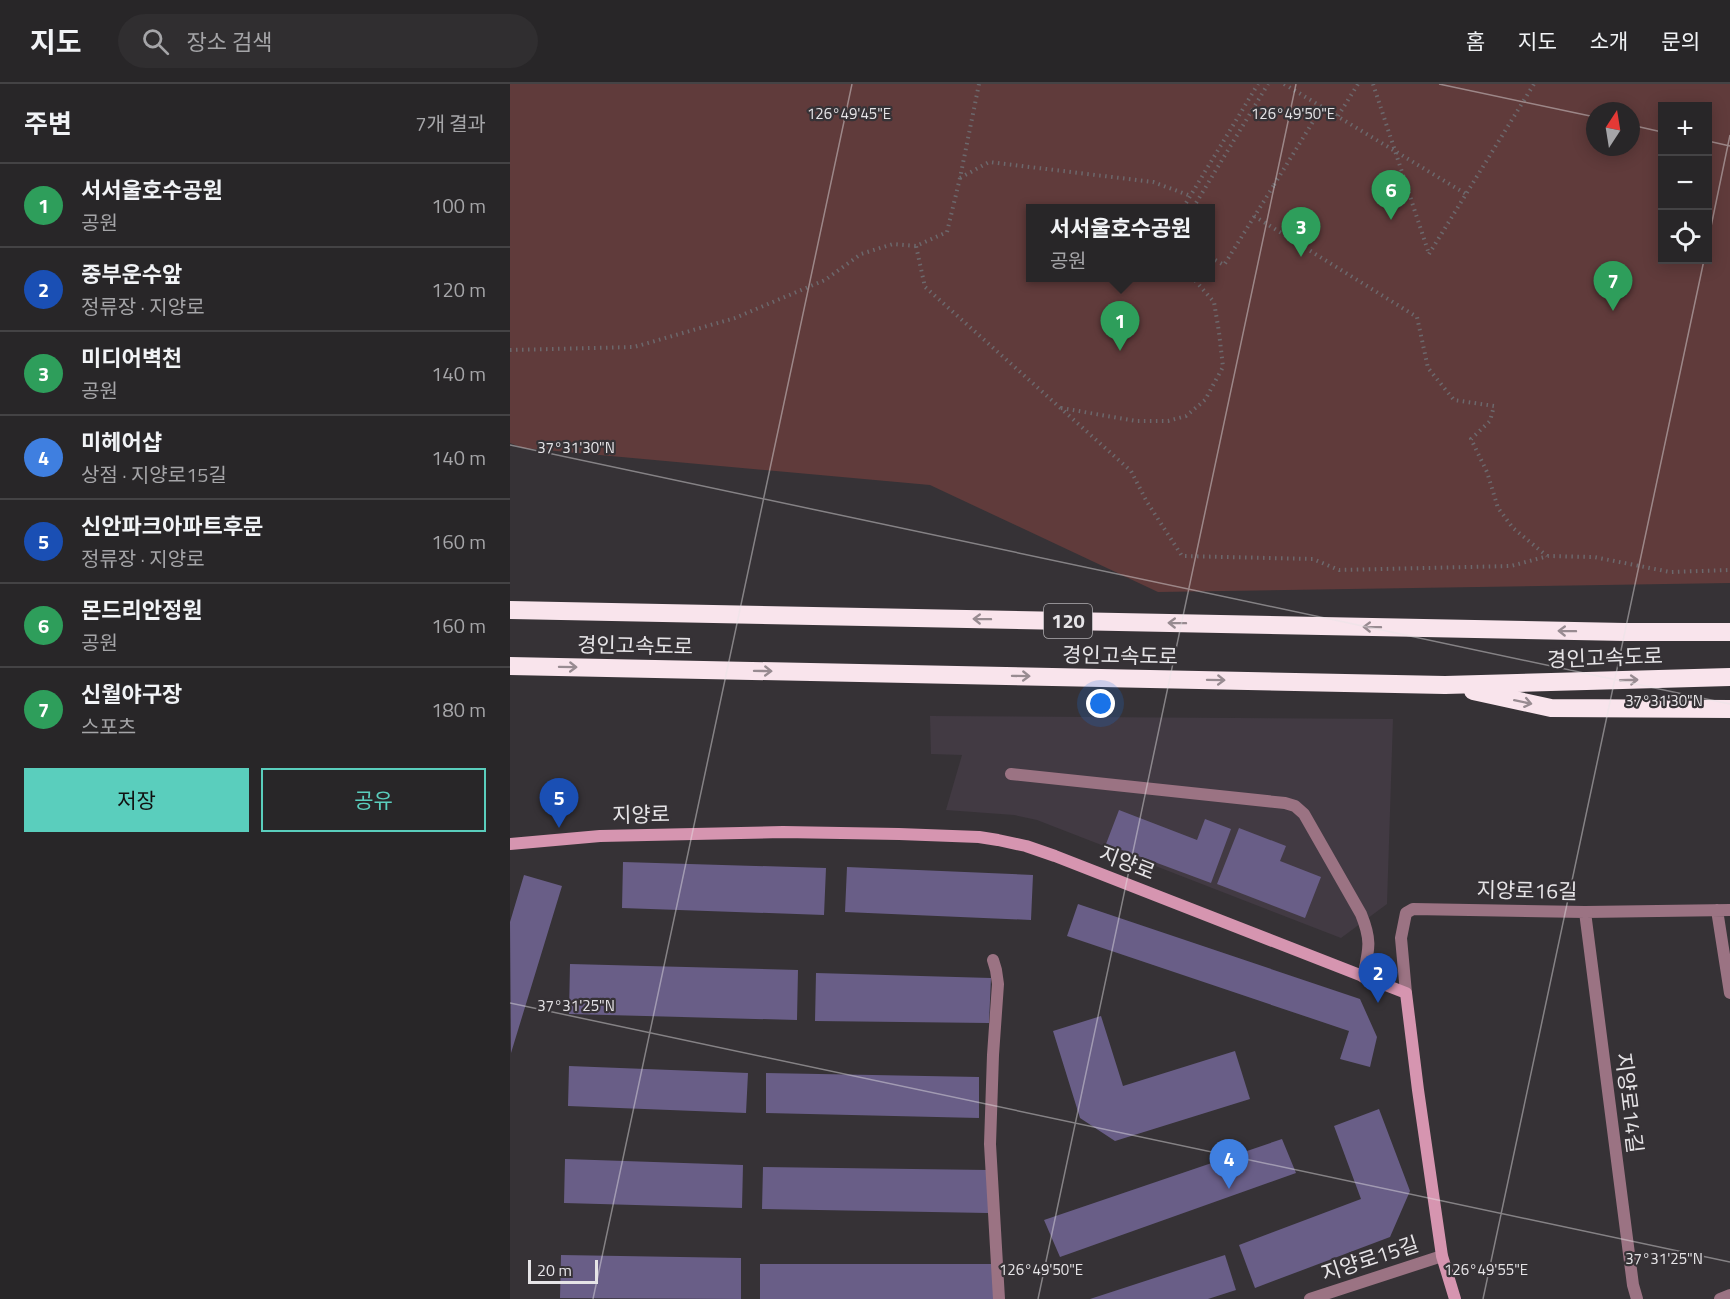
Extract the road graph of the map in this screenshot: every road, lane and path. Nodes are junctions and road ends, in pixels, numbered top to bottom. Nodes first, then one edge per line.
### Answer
1 (979, 84) edge
2 (1258, 84) edge
3 (1268, 84) edge
4 (1284, 84) edge
5 (1358, 84) edge
6 (1373, 84) edge
7 (1534, 84) edge
8 (1338, 116) junction
9 (1394, 150) junction
10 (960, 178) junction
11 (1466, 194) junction
12 (1191, 196) junction
13 (1186, 204) edge
14 (1195, 204) edge
15 (1254, 216) junction
16 (916, 246) junction
17 (1215, 260) edge
18 (1196, 282) edge
19 (510, 350) edge
20 (1060, 408) junction
21 (1548, 556) junction
22 (1730, 570) edge
23 (510, 610) edge
24 (1730, 619) edge
25 (1625, 632) junction
26 (1730, 632) edge
27 (510, 666) edge
28 (1730, 677) edge
29 (1445, 685) junction
30 (1730, 709) edge
31 (1011, 774) dead end
32 (510, 844) edge
33 (1724, 910) edge
34 (1585, 912) junction
35 (993, 960) dead end
36 (1363, 977) junction
37 (1406, 993) junction
38 (1730, 993) edge
39 (1442, 1256) junction
40 (1730, 1295) edge
41 (999, 1299) edge
42 (1310, 1299) edge
43 (1455, 1299) edge
44 (1637, 1299) edge
45 (1720, 1299) edge

1 - 10 path
2 - 12 path
3 - 14 path
4 - 11 path
5 - 8 path
6 - 9 path, bridge
7 - 11 path
8 - 9 path
8 - 15 path, bridge
9 - 11 path, bridge
10 - 12 path
10 - 16 path
12 - 13 path
15 - 17 path
15 - 21 path
16 - 19 path
16 - 20 path
18 - 20 path
20 - 21 path
21 - 22 path
25 -> 23 highway, 경인고속도로 / 120
24 - 25 highway
25 - 26 highway, 경인고속도로
27 -> 29 highway, 경인고속도로
29 -> 28 highway, 경인고속도로
29 -> 30 highway
31 - 36 street
32 - 36 street, 지양로
33 - 34 street, 지양로16길
33 - 38 street
34 - 37 street, 지양로16길
34 - 44 street, 지양로14길
35 - 41 street
36 - 37 street, 지양로
37 - 39 street
39 - 42 street, 지양로15길
39 - 43 street
40 - 45 street

